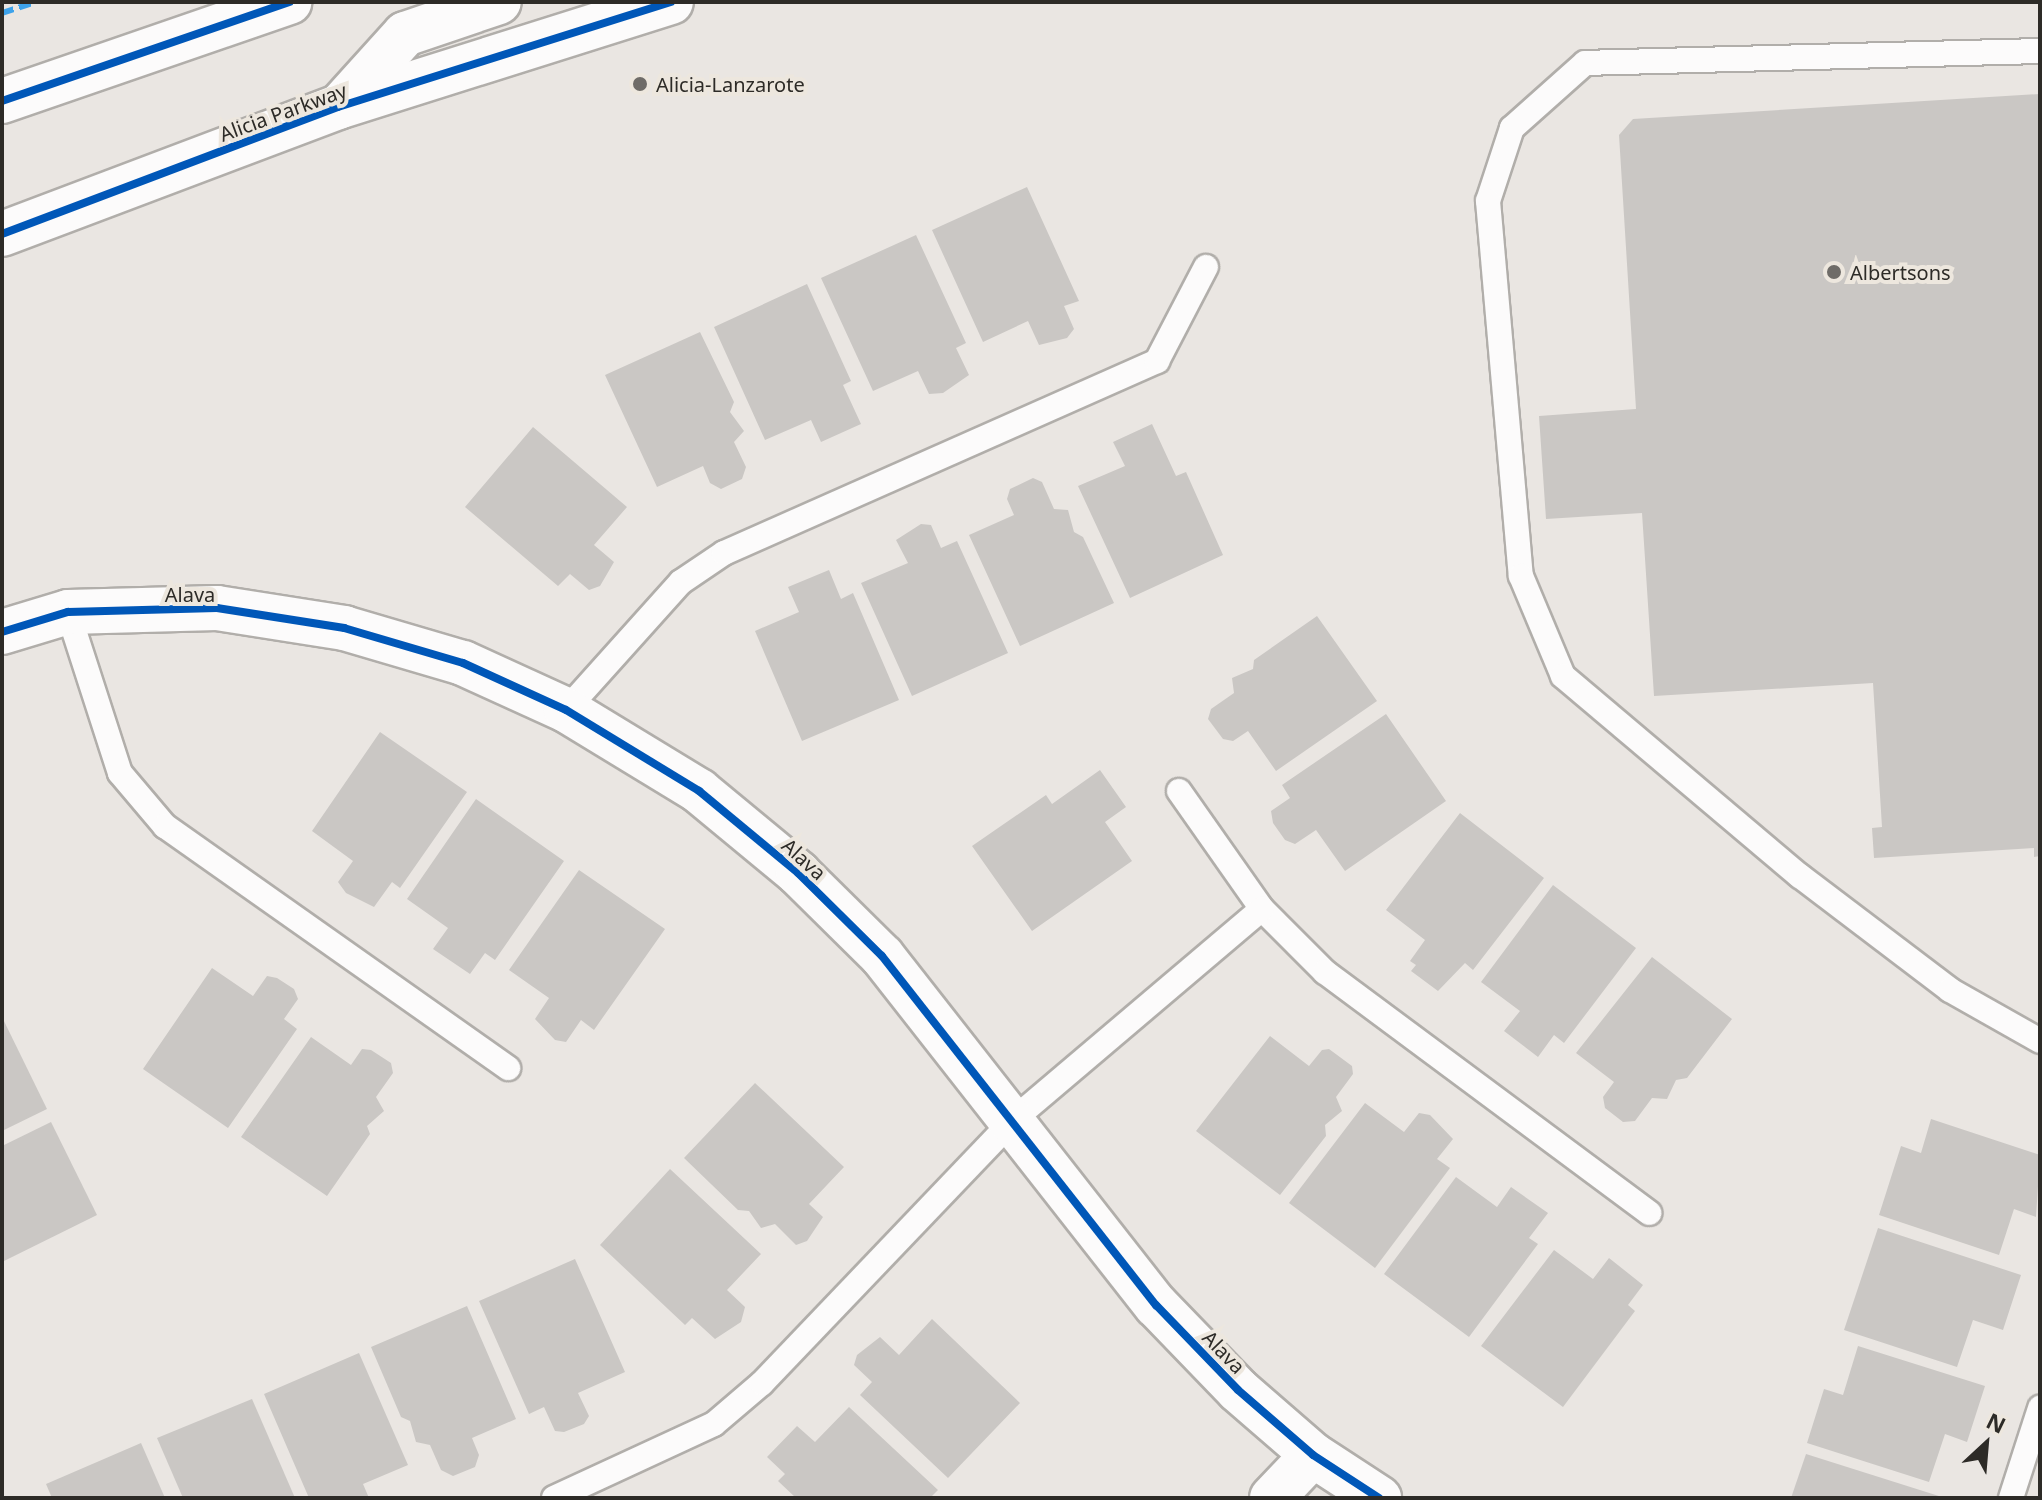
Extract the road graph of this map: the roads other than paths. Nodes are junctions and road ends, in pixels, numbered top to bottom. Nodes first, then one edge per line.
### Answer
1 (289, 2) edge
2 (499, 2) edge
3 (671, 2) edge
4 (2040, 51) edge
5 (2, 101) edge
6 (338, 107) junction
7 (2, 234) edge
8 (1206, 267) dead end
9 (68, 612) junction
10 (2, 632) edge
11 (566, 710) junction
12 (1179, 791) dead end
13 (1262, 909) junction
14 (2040, 1041) edge
15 (508, 1068) dead end
16 (1013, 1120) junction
17 (1649, 1213) dead end
18 (2040, 1408) edge
19 (1313, 1455) junction
20 (554, 1498) edge
21 (1272, 1498) edge
22 (1379, 1498) edge
23 (2011, 1498) edge

1 - 5 street
2 - 6 street
3 - 6 street, Alicia Parkway
4 - 14 lane
6 - 7 street, Alicia Parkway
8 - 11 lane
9 - 10 street, Alava
9 - 11 street, Alava
9 - 15 lane
11 - 16 street, Alava
12 - 13 lane
13 - 16 lane
13 - 17 lane
16 - 19 street, Alava
16 - 20 lane
18 - 23 lane
19 - 21 street
19 - 22 street, Alava

